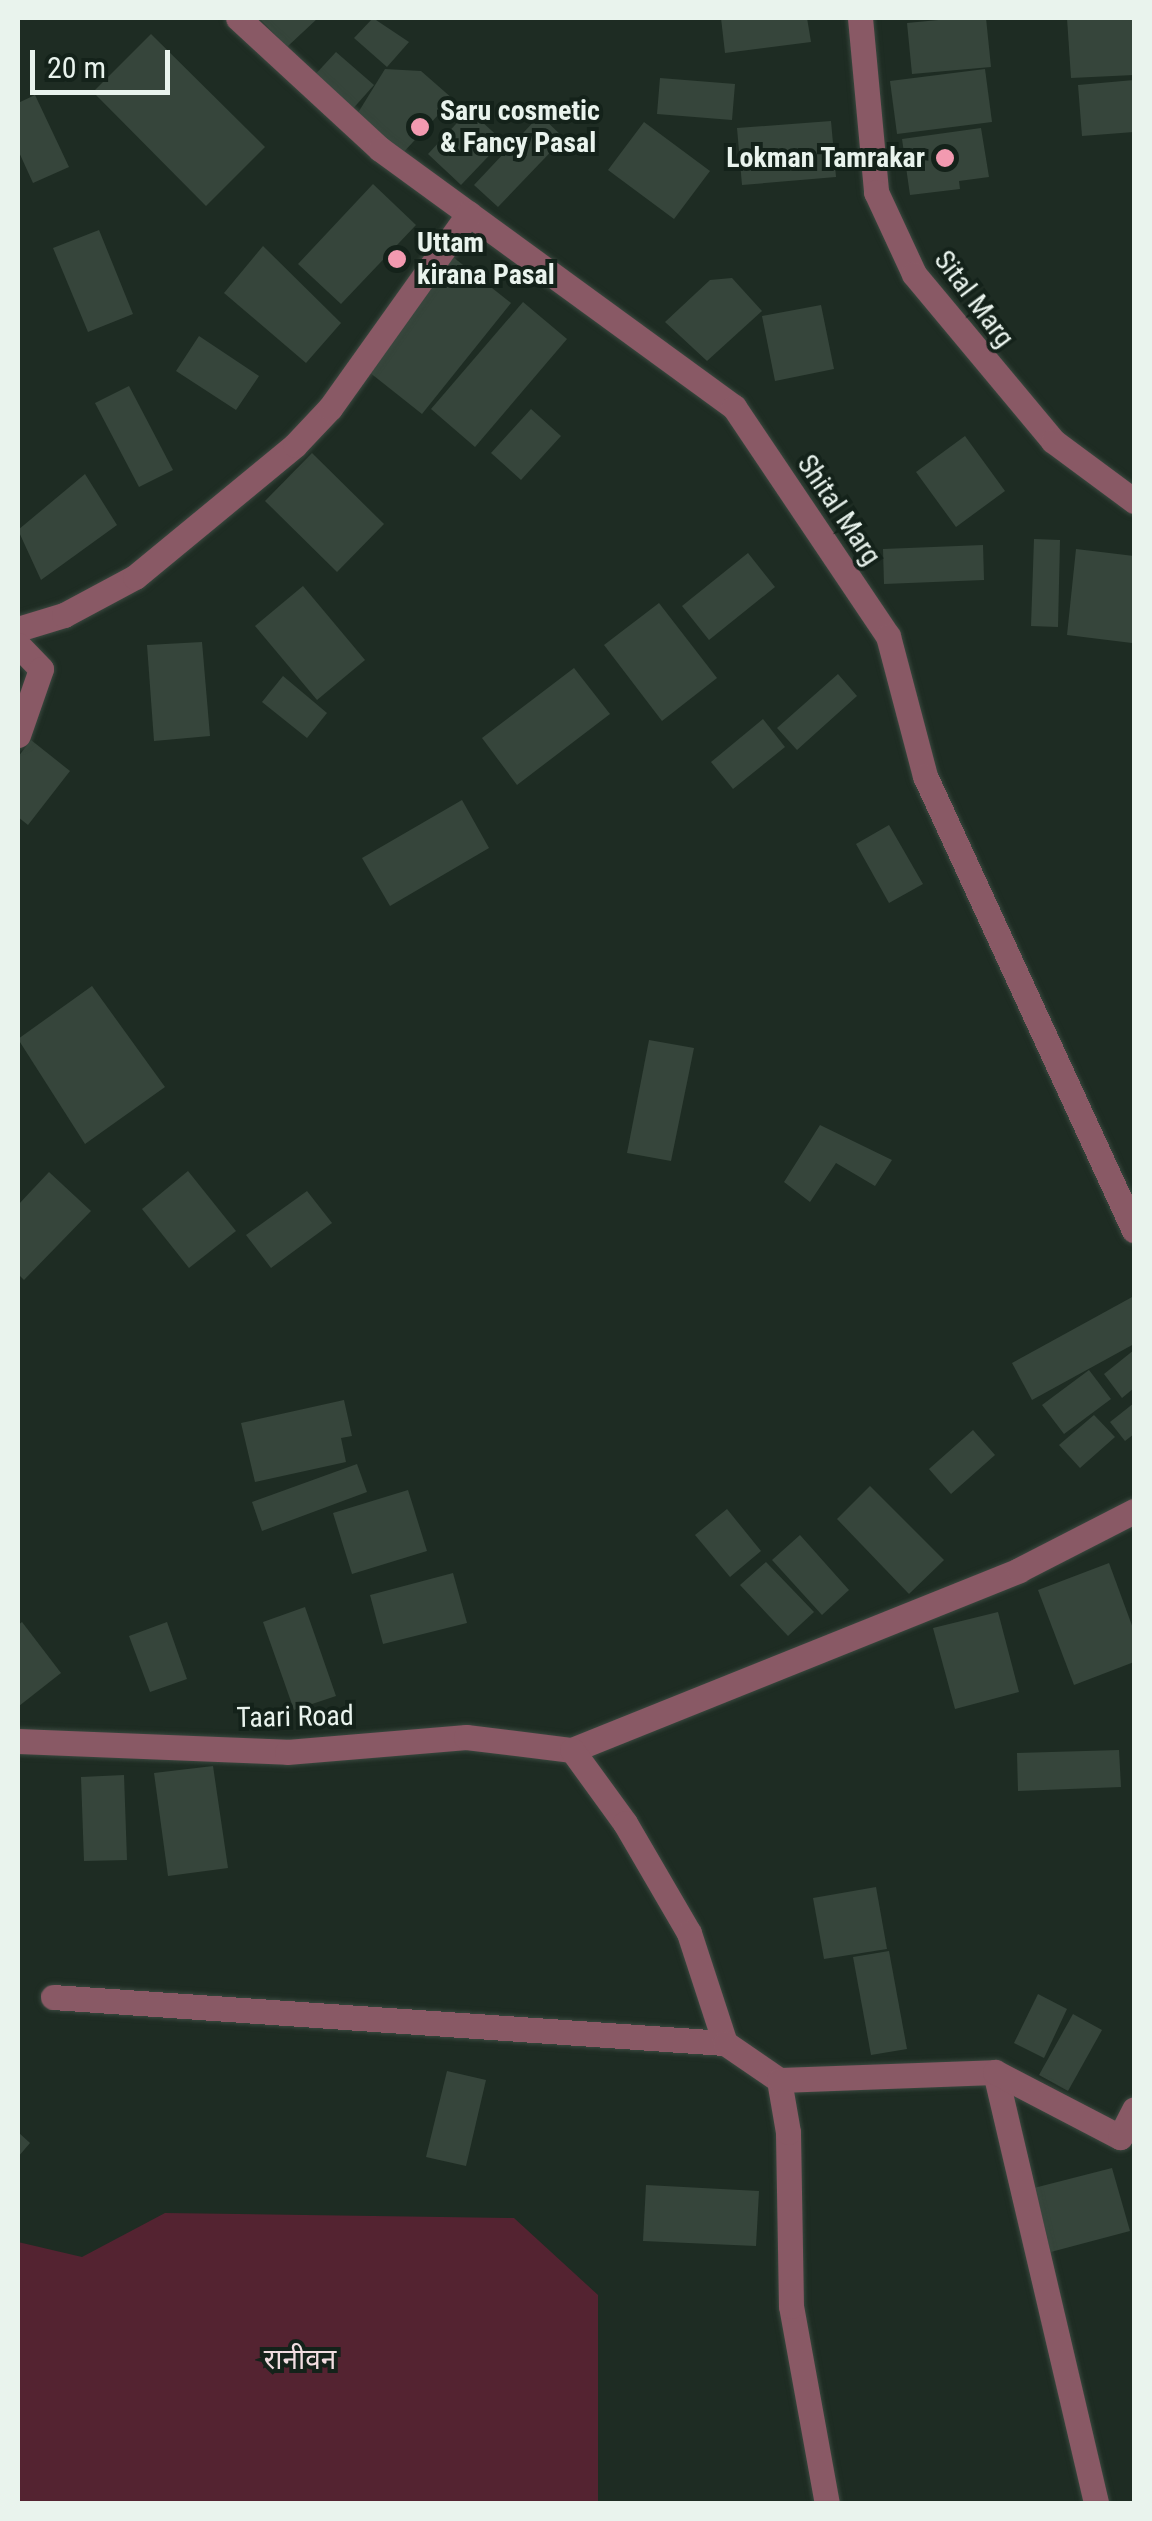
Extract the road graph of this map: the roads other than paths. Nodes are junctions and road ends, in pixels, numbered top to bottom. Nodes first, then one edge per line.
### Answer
1 (238, 18) edge
2 (860, 18) edge
3 (469, 214) junction
4 (1134, 501) edge
5 (18, 629) edge
6 (18, 644) edge
7 (18, 735) edge
8 (1134, 1230) edge
9 (1134, 1511) edge
10 (18, 1741) edge
11 (572, 1750) junction
12 (53, 1997) dead end
13 (725, 2043) junction
14 (995, 2072) junction
15 (779, 2080) junction
16 (1134, 2109) edge
17 (1127, 2140) edge
18 (826, 2504) edge
19 (1096, 2504) edge

1 - 3 street, Shital Marg
2 - 4 street, Sital Marg
3 - 5 street
3 - 8 street, Shital Marg
6 - 7 street
9 - 11 street
10 - 11 street, Taari Road
11 - 13 street
12 - 13 street
13 - 15 street
14 - 15 street
14 - 17 street
14 - 19 street
15 - 18 street
16 - 17 street

